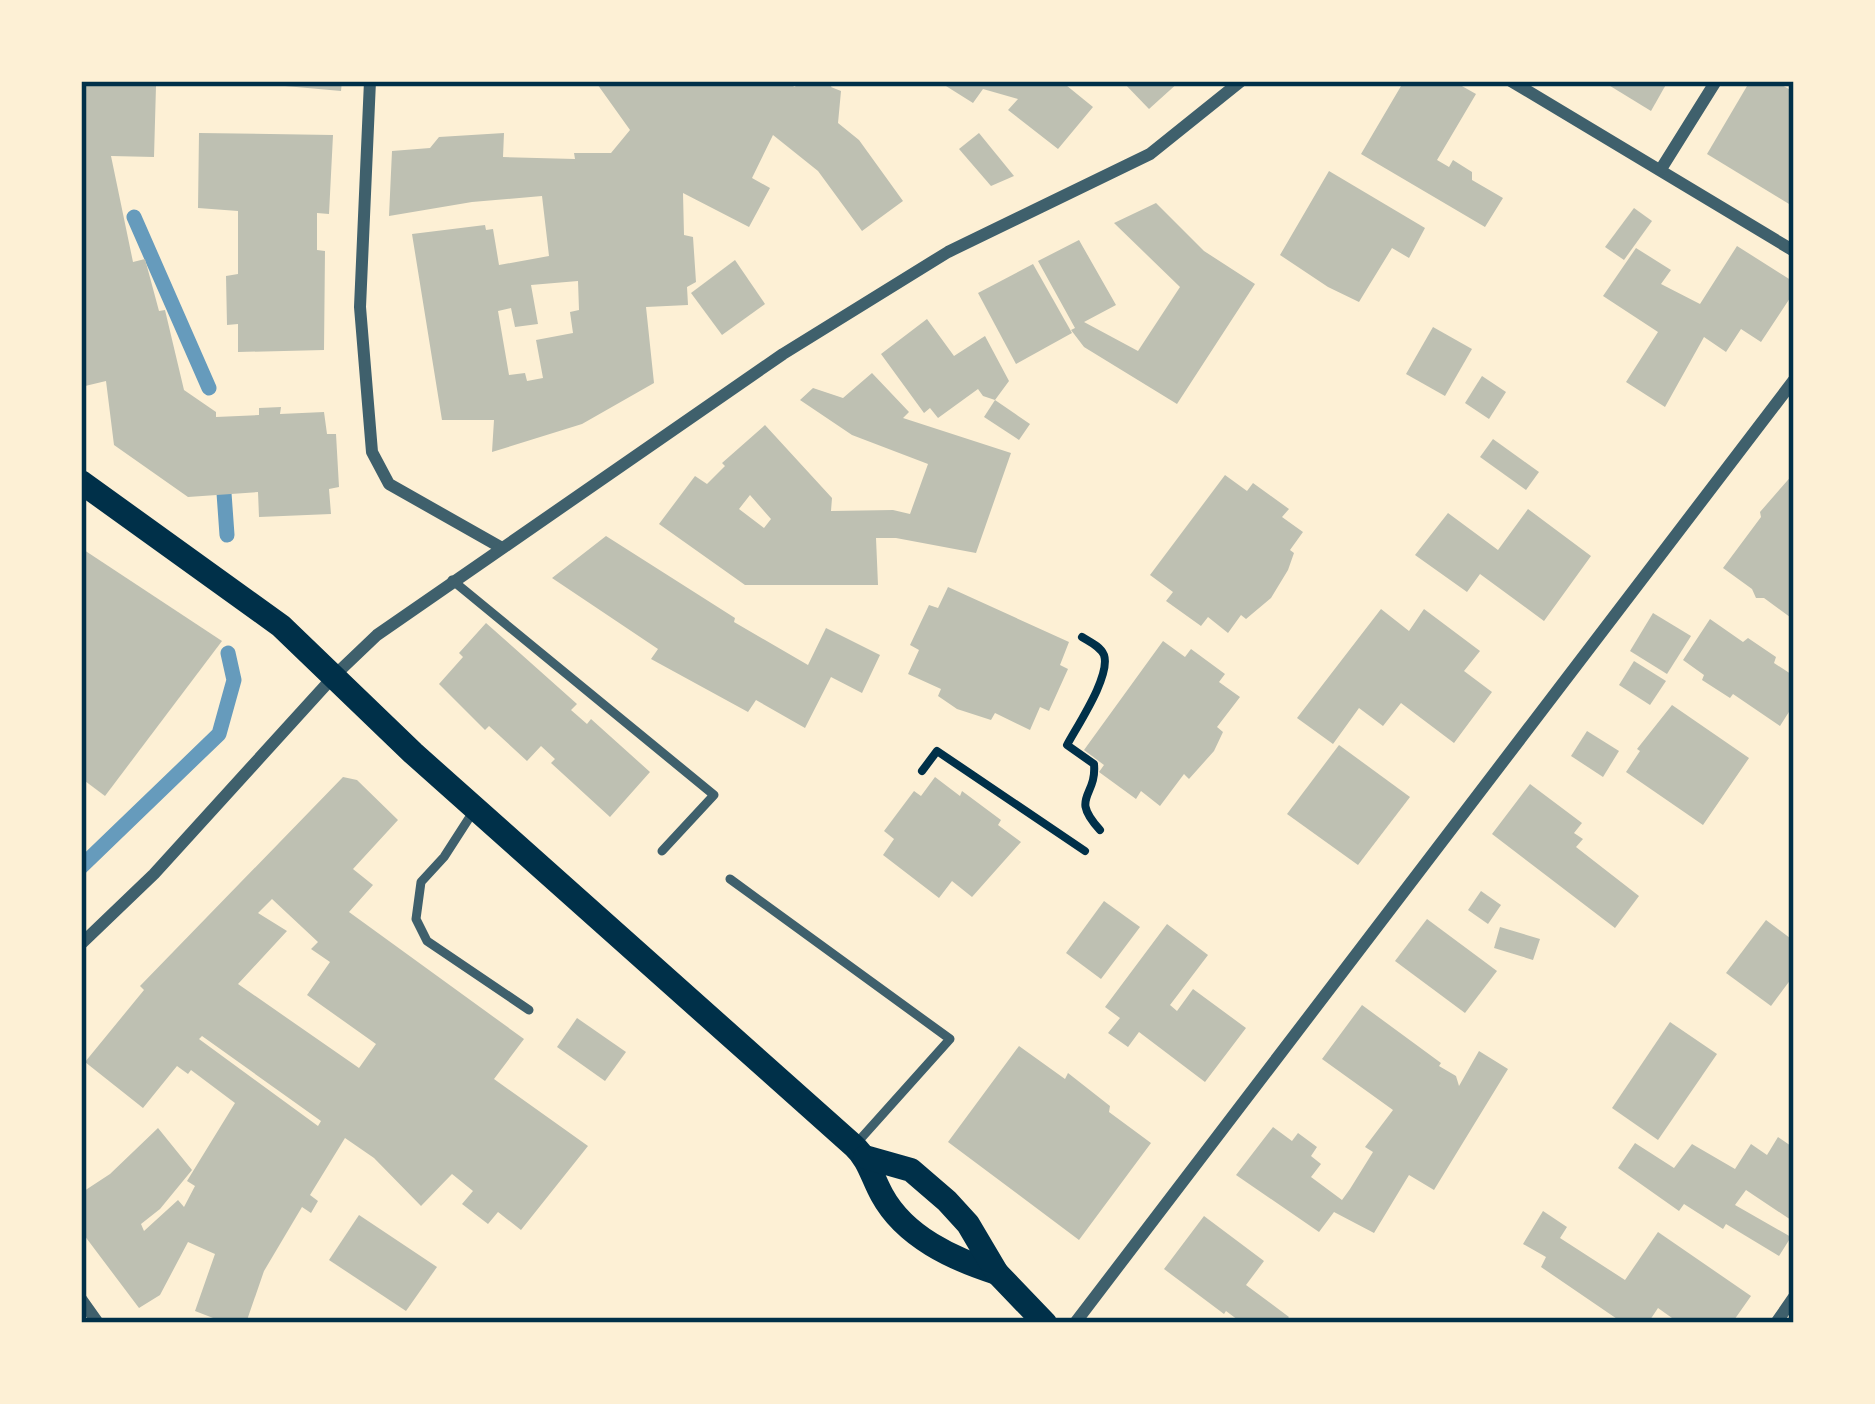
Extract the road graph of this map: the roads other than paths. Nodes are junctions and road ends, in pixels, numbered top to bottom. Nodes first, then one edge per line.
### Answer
1 (370, 81) edge
2 (1241, 81) edge
3 (1510, 81) edge
4 (1716, 81) edge
5 (1661, 169) junction
6 (1794, 251) edge
7 (1794, 380) edge
8 (81, 482) edge
9 (502, 548) junction
10 (452, 580) junction
11 (334, 676) junction
12 (476, 808) junction
13 (662, 851) dead end
14 (730, 879) dead end
15 (81, 944) edge
16 (529, 1010) dead end
17 (860, 1151) junction
18 (997, 1273) junction
19 (1794, 1297) edge
20 (81, 1299) edge
21 (98, 1323) edge
22 (1045, 1323) edge
23 (1075, 1323) edge
24 (1776, 1323) edge

1 - 9 street
2 - 9 street
3 - 5 street
4 - 5 street
5 - 6 street
7 - 23 street
8 - 11 main road
9 - 10 street
10 - 11 street
10 - 13 lane
11 - 12 main road
11 - 15 street
12 - 16 lane
12 - 17 main road
14 - 17 lane
17 - 18 main road
17 - 18 main road
18 - 22 main road
19 - 24 street
20 - 21 street

